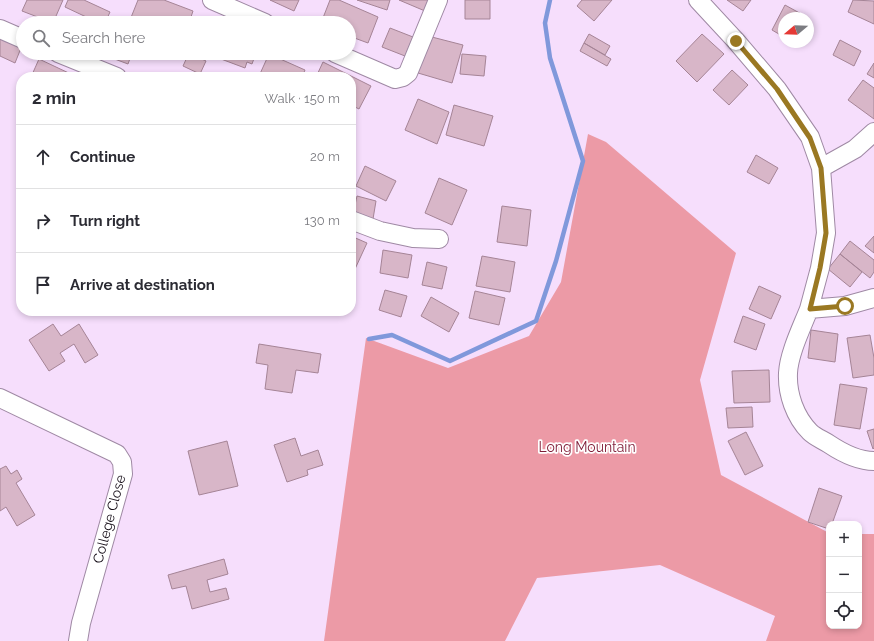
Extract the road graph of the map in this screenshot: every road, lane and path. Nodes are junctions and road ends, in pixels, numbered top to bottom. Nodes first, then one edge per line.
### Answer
1 (212, 0) edge
2 (438, 0) edge
3 (698, 0) edge
4 (250, 16) edge
5 (0, 29) edge
6 (16, 36) edge
7 (75, 60) edge
8 (351, 60) edge
9 (105, 72) edge
10 (874, 132) edge
11 (821, 168) junction
12 (356, 222) edge
13 (439, 239) dead end
14 (874, 298) edge
15 (810, 309) junction
16 (0, 398) edge
17 (874, 461) edge
18 (78, 641) edge

1 - 4 street
2 - 8 street
3 - 11 street
5 - 6 street
7 - 9 street
10 - 11 street
11 - 15 street
12 - 13 street
14 - 15 street
15 - 17 street
16 - 18 street, College Close

